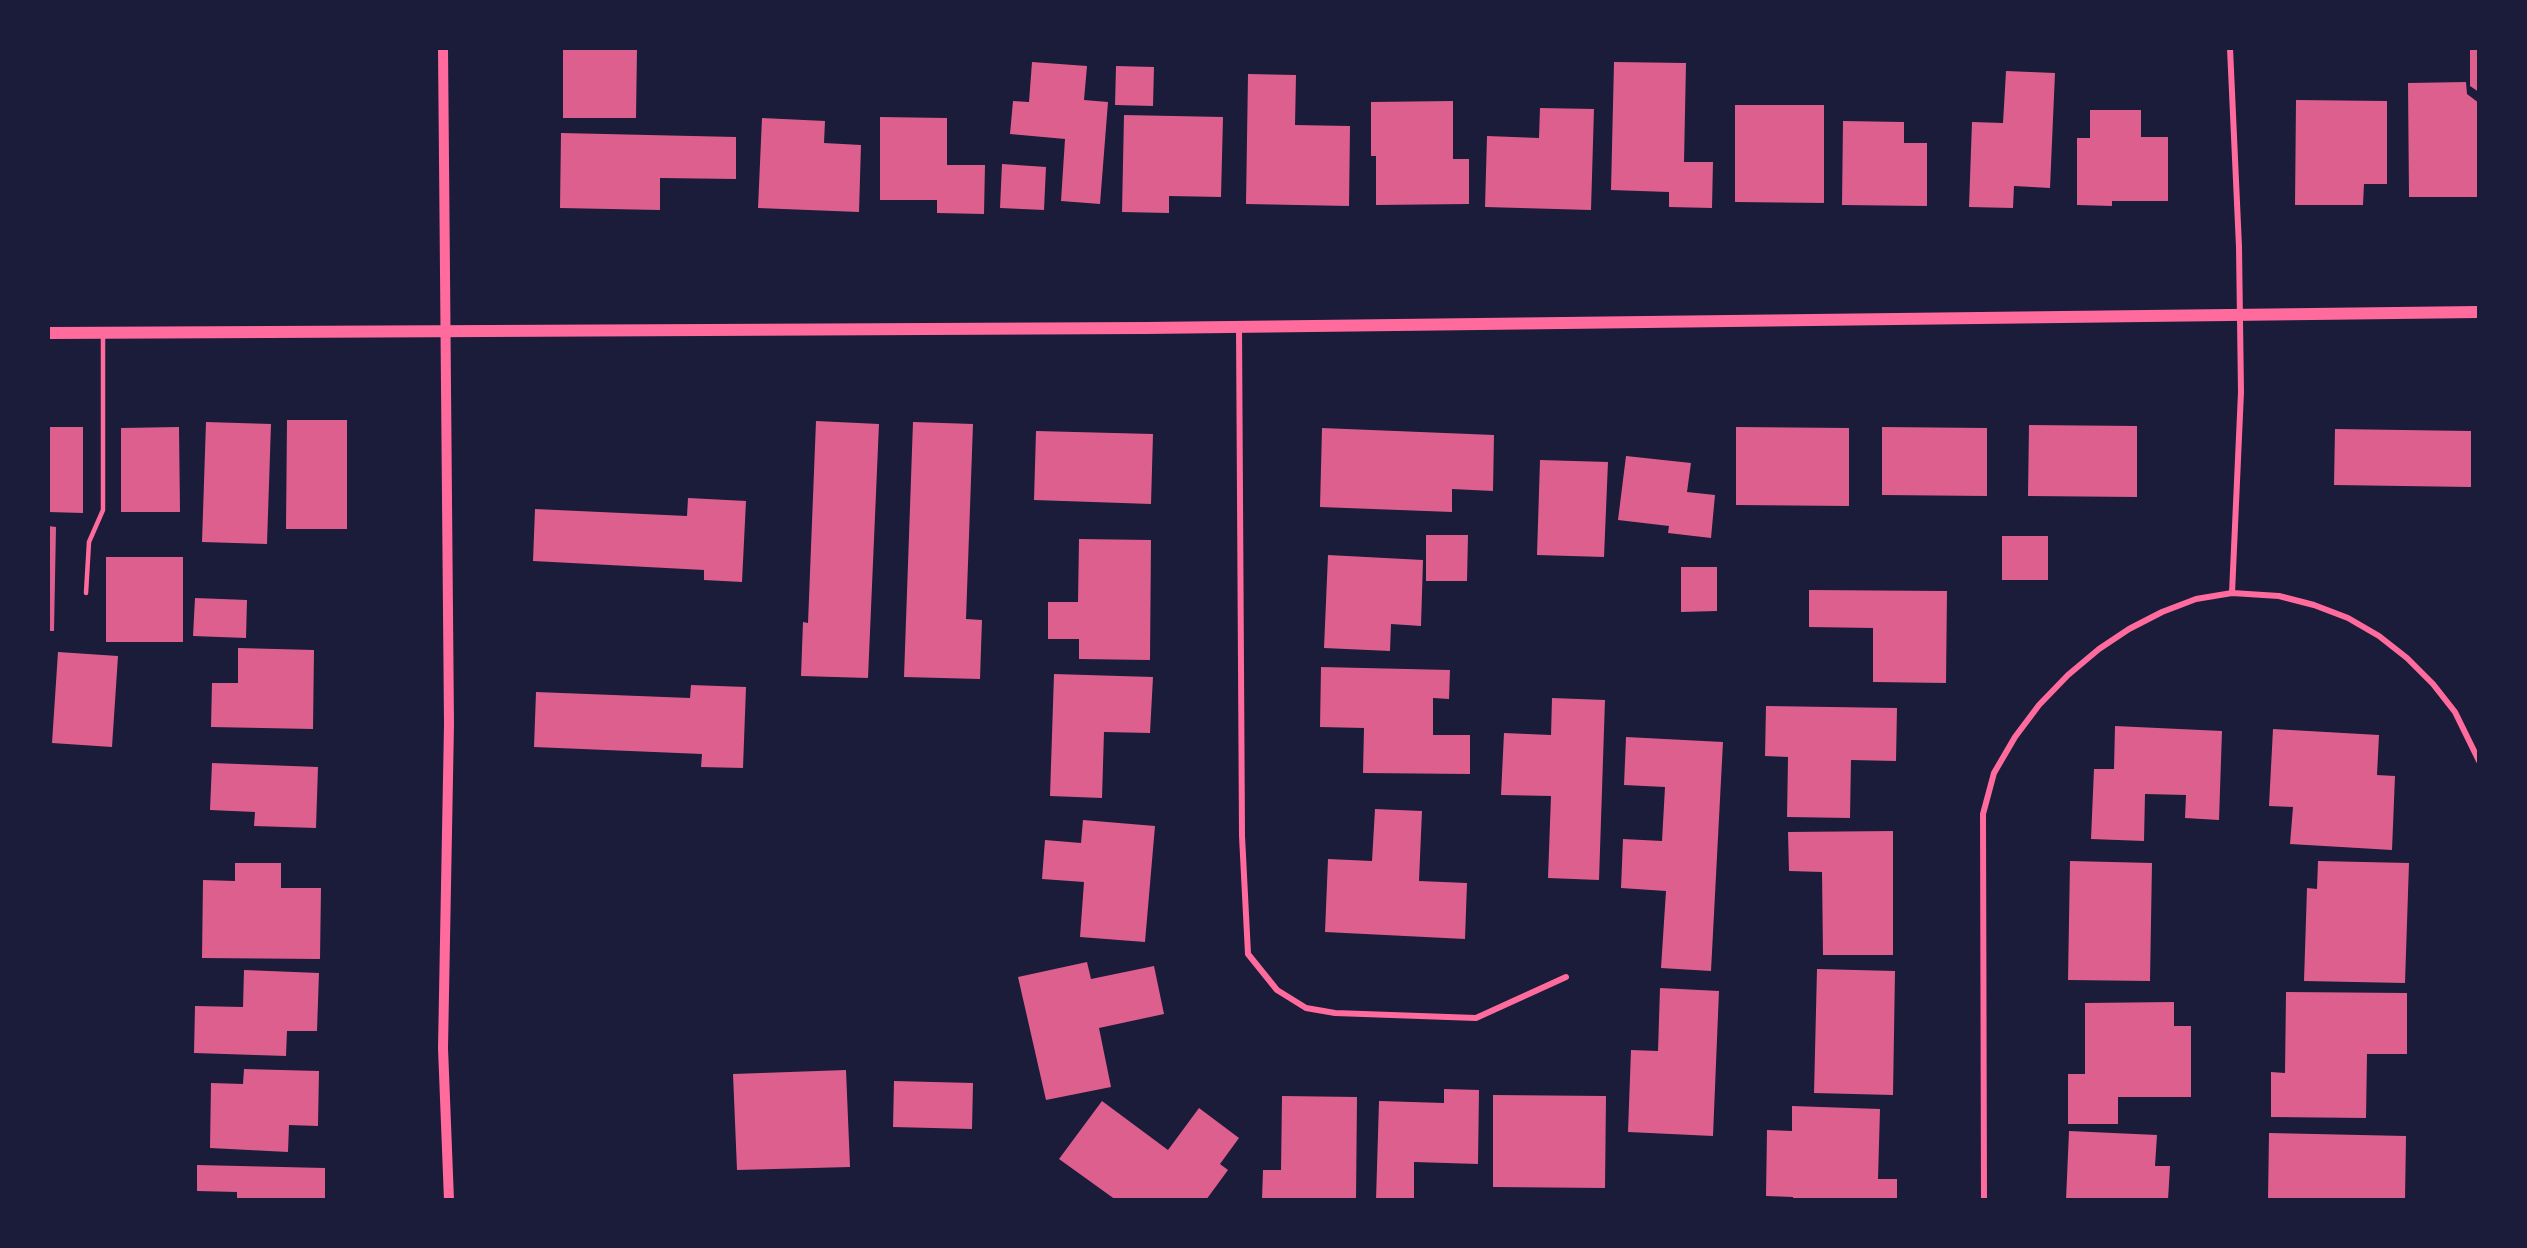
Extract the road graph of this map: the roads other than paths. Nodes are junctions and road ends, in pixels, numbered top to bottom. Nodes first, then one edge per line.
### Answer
1 (443, 48) edge
2 (2230, 48) edge
3 (2479, 312) edge
4 (2240, 313) junction
5 (1239, 327) junction
6 (446, 331) junction
7 (103, 332) junction
8 (48, 333) edge
9 (86, 593) dead end
10 (2232, 593) junction
11 (2479, 760) edge
12 (1566, 977) dead end
13 (449, 1200) edge
14 (1984, 1200) edge

1 - 6 street
2 - 4 street
3 - 4 main road
4 - 5 main road
4 - 10 street
5 - 6 main road
5 - 12 street
6 - 7 main road
6 - 13 street
7 - 8 main road
7 - 9 lane
10 - 11 street
10 - 14 street

